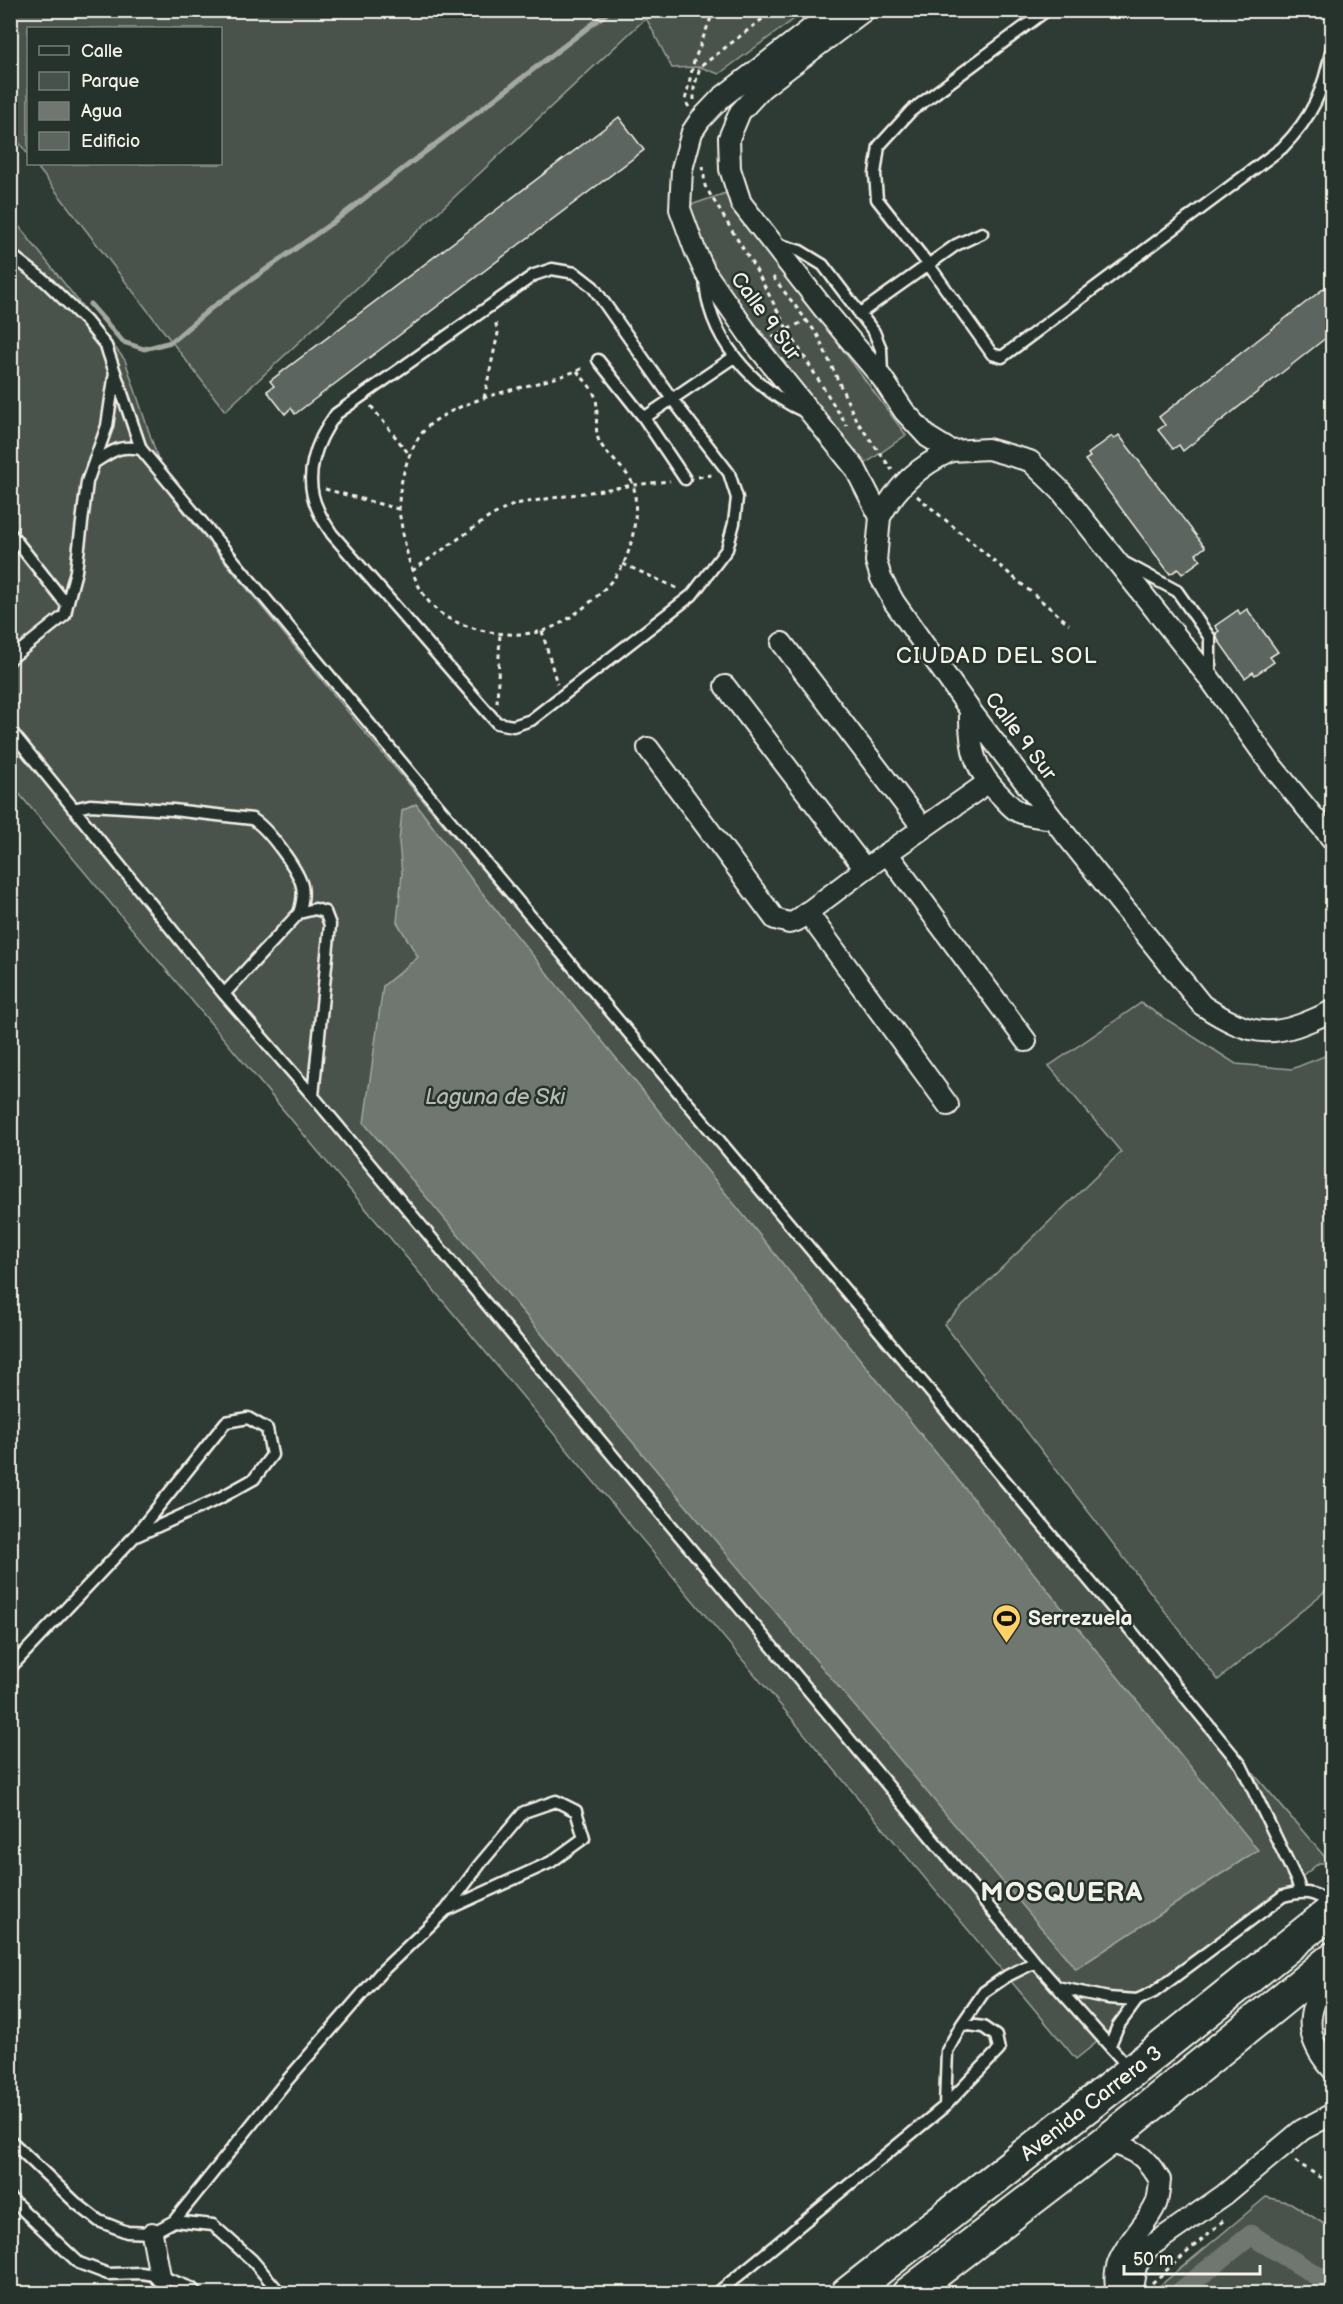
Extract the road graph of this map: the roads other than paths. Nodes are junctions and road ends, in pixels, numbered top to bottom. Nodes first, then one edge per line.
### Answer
1 (835, 10) edge
2 (865, 10) edge
3 (1047, 10) edge
4 (1332, 47) edge
5 (982, 233) dead end
6 (773, 243) junction
7 (10, 254) edge
8 (928, 264) junction
9 (705, 272) junction
10 (859, 314) junction
11 (734, 357) junction
12 (598, 360) dead end
13 (115, 370) junction
14 (882, 378) junction
15 (672, 399) junction
16 (811, 415) junction
17 (644, 418) junction
18 (141, 449) junction
19 (951, 451) junction
20 (93, 464) junction
21 (685, 479) road end
22 (880, 517) junction
23 (10, 533) edge
24 (1115, 557) junction
25 (67, 605) junction
26 (782, 643) dead end
27 (10, 659) edge
28 (1210, 679) junction
29 (725, 686) dead end
30 (970, 710) junction
31 (10, 730) edge
32 (648, 748) dead end
33 (987, 783) junction
34 (73, 809) junction
35 (1053, 819) junction
36 (922, 828) junction
37 (1332, 839) edge
38 (887, 853) junction
39 (866, 868) junction
40 (807, 912) junction
41 (299, 913) junction
42 (225, 994) junction
43 (1332, 1011) edge
44 (1026, 1041) dead end
45 (313, 1096) junction
46 (948, 1105) dead end
47 (134, 1538) junction
48 (10, 1668) edge
49 (1300, 1891) junction
50 (1332, 1903) edge
51 (446, 1910) junction
52 (1332, 1911) edge
53 (1332, 1959) edge
54 (1035, 1962) junction
55 (1332, 1971) edge
56 (1057, 1987) junction
57 (1137, 2000) junction
58 (962, 2024) junction
59 (1110, 2045) junction
60 (1332, 2069) edge
61 (1132, 2071) junction
62 (945, 2106) junction
63 (1332, 2114) edge
64 (10, 2140) edge
65 (1107, 2140) junction
66 (10, 2198) edge
67 (174, 2221) junction
68 (152, 2233) junction
69 (160, 2276) junction
70 (1139, 2291) edge
71 (198, 2294) edge
72 (281, 2294) edge
73 (716, 2294) edge
74 (847, 2294) edge
75 (908, 2294) edge
76 (1118, 2294) edge

1 - 9 street, Calle 9 Sur
2 - 6 street
3 - 8 lane
4 - 8 lane
5 - 8 lane
6 - 10 lane
6 - 14 street
7 - 13 lane
8 - 10 lane
9 - 11 lane
9 - 16 street, Calle 9 Sur
10 - 14 lane
11 - 15 lane
11 - 16 lane
12 - 17 lane
13 - 18 lane
13 - 20 lane
14 - 19 street
15 - 15 lane
15 - 17 lane
16 - 22 street, Calle 9 Sur
17 - 21 lane
18 - 20 lane
18 - 49 lane
19 - 22 street
19 - 24 street
20 - 25 lane
22 - 30 street, Calle 9 Sur
23 - 25 lane
24 - 28 street
24 - 28 lane
25 - 27 lane
26 - 36 street
28 - 37 street
29 - 39 street
30 - 33 street
30 - 35 street, Calle 9 Sur
31 - 34 lane
32 - 40 street
33 - 35 street
33 - 36 street
34 - 41 lane
34 - 42 lane
35 - 43 street, Calle 9 Sur
36 - 38 street
38 - 39 street
38 - 44 street
39 - 40 street
40 - 46 street
41 - 42 lane
41 - 45 lane
42 - 45 lane
45 - 54 lane
47 - 47 lane
47 - 48 lane
49 - 50 lane
49 - 57 lane
51 - 51 lane
51 - 67 lane
52 - 61 main road, Avenida Carrera 3
53 - 65 main road, Avenida Carrera 3
54 - 56 lane
54 - 58 lane
55 - 60 street
56 - 57 lane
56 - 59 lane
57 - 59 lane
58 - 62 lane
58 - 62 lane
59 - 61 lane
61 - 74 main road, Avenida Carrera 3
62 - 73 lane
63 - 70 street
64 - 68 lane
65 - 75 main road, Avenida Carrera 3
65 - 76 street
66 - 69 lane
67 - 68 lane
67 - 72 lane
68 - 69 street
69 - 71 lane

